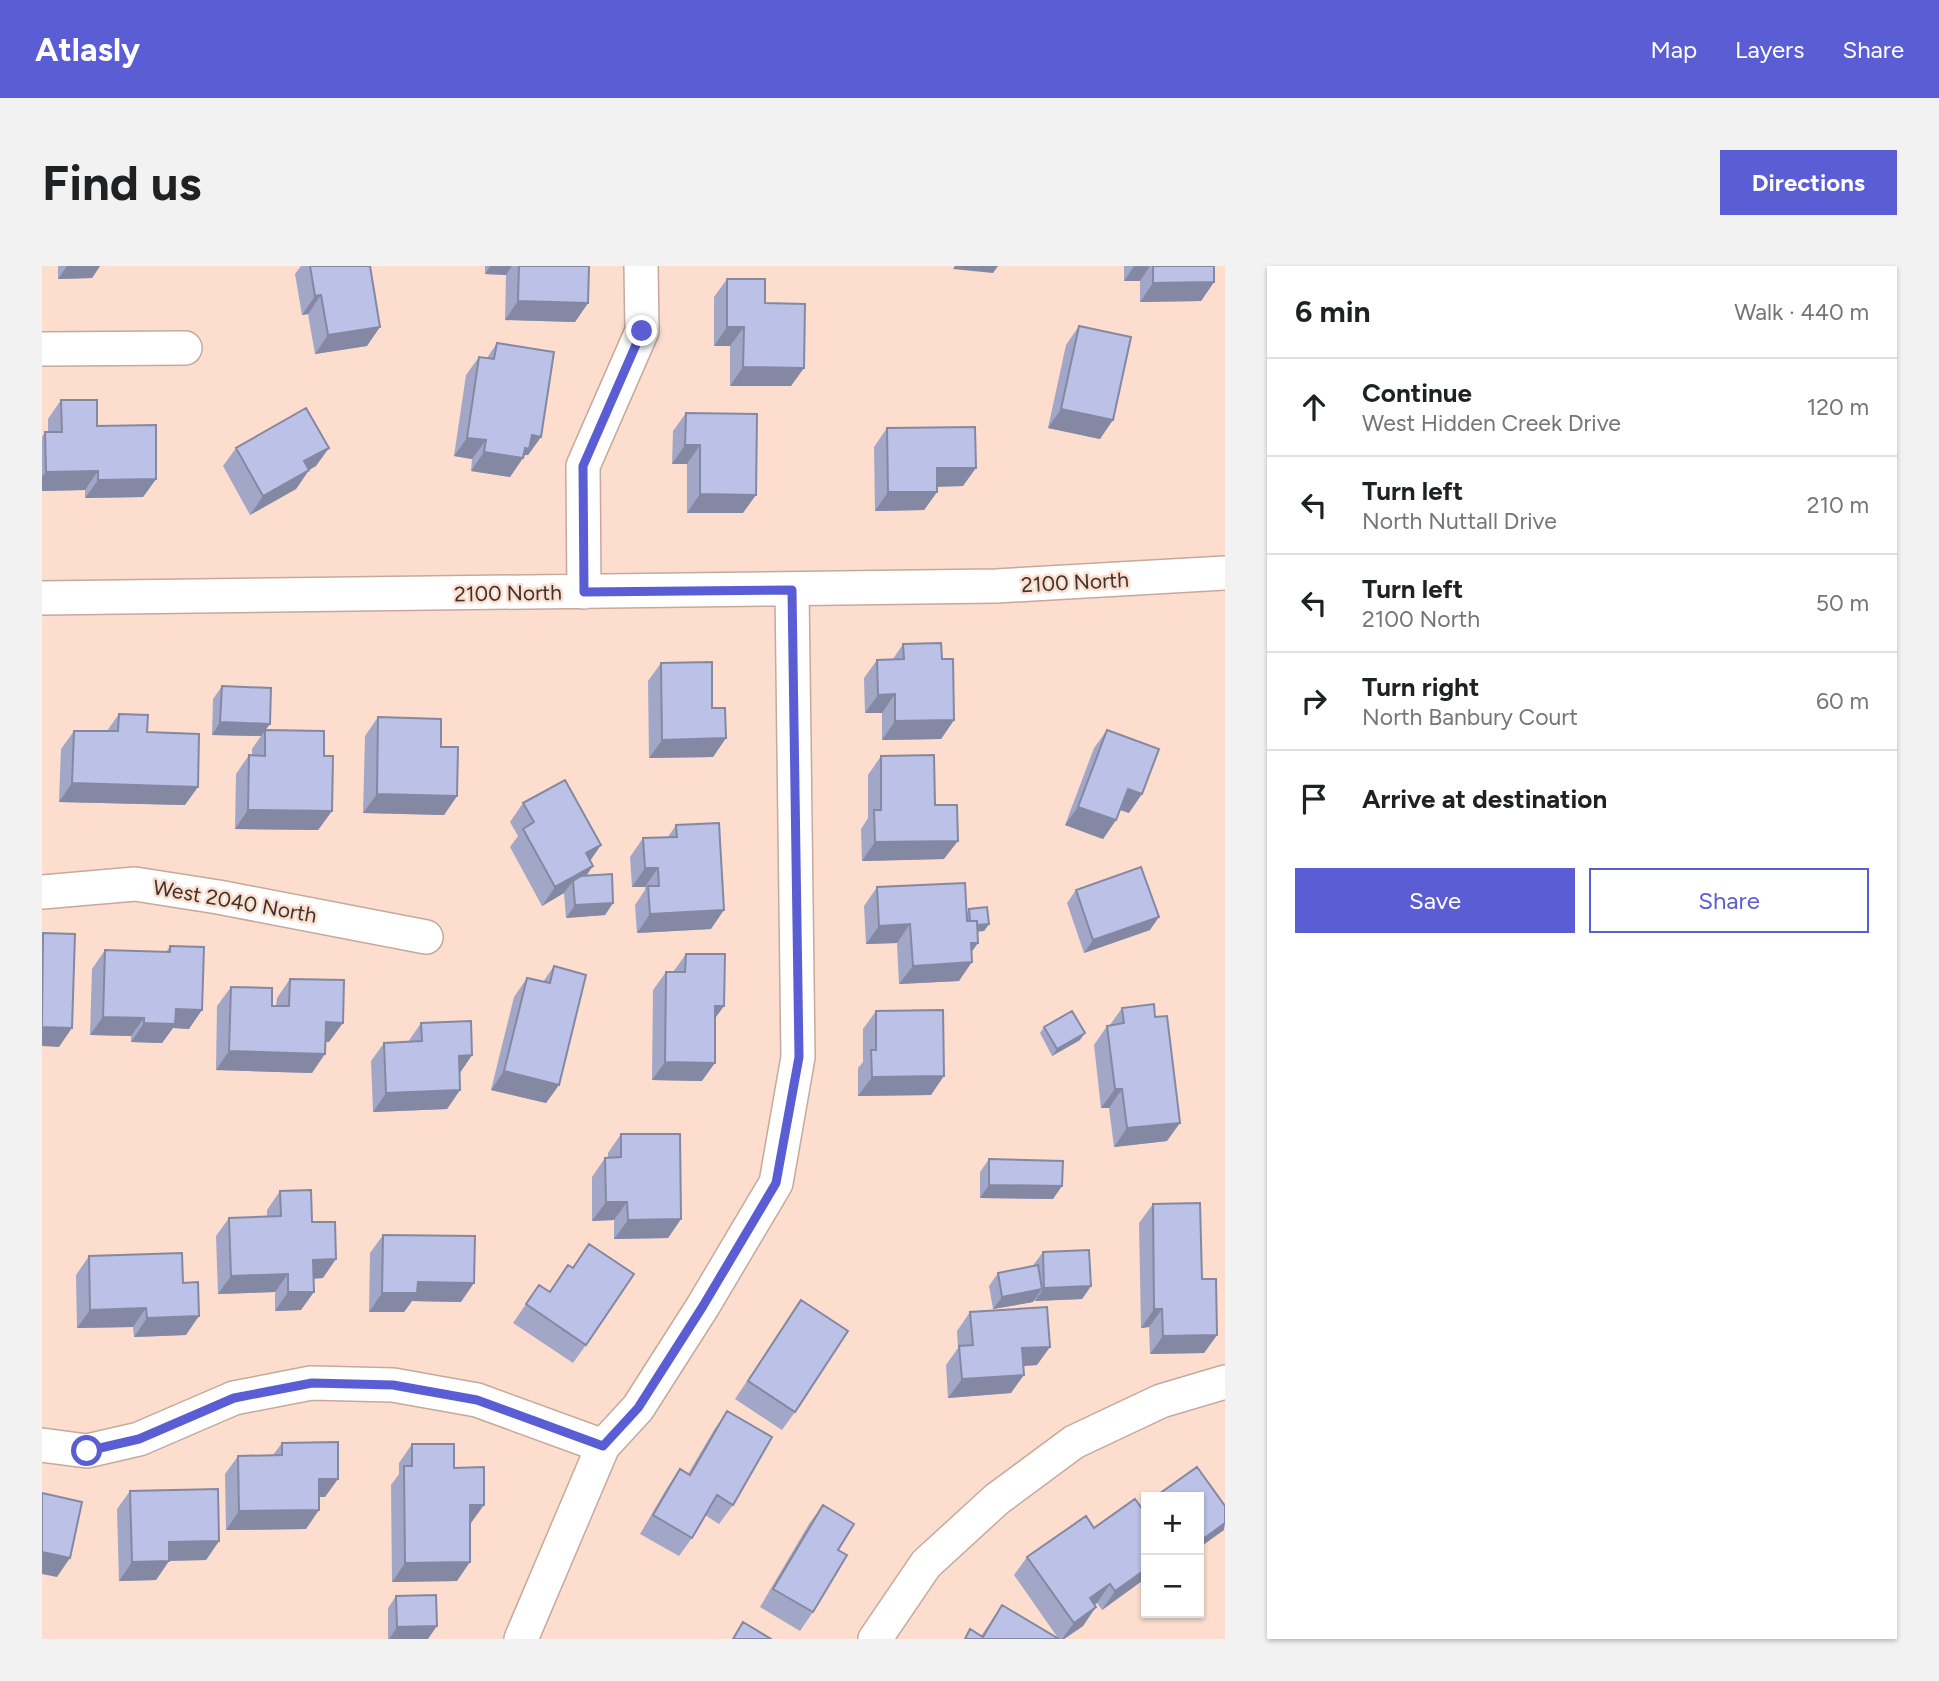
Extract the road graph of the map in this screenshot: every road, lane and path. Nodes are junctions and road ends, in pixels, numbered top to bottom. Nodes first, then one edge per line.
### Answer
1 (641, 266) edge
2 (185, 348) dead end
3 (42, 349) edge
4 (1225, 573) edge
5 (792, 590) junction
6 (584, 592) junction
7 (42, 598) edge
8 (42, 892) edge
9 (426, 937) dead end
10 (1225, 1382) edge
11 (42, 1445) edge
12 (603, 1446) junction
13 (520, 1639) edge
14 (875, 1639) edge

1 - 6 street
2 - 3 street
4 - 5 street, 2100 North
5 - 6 street, 2100 North
5 - 12 street
6 - 7 street, 2100 North
8 - 9 street, West 2040 North
10 - 14 street
11 - 12 street
12 - 13 street

